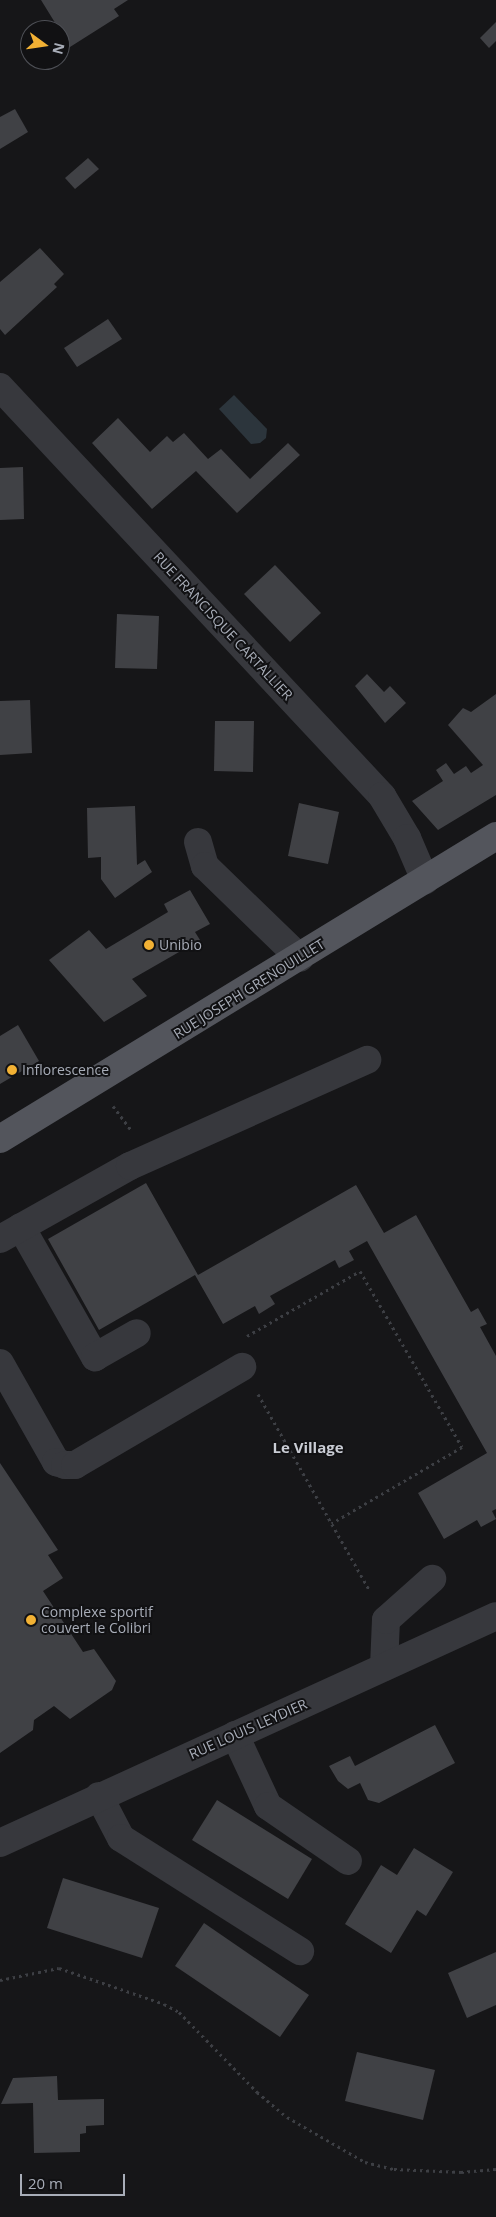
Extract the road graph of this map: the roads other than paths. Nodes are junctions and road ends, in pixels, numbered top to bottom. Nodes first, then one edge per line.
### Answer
1 (0, 387) edge
2 (496, 836) edge
3 (198, 842) dead end
4 (425, 880) junction
5 (300, 958) junction
6 (367, 1060) dead end
7 (0, 1140) edge
8 (11, 1233) edge
9 (137, 1334) dead end
10 (0, 1362) edge
11 (242, 1366) road end
12 (432, 1579) dead end
13 (496, 1616) edge
14 (384, 1667) junction
15 (235, 1735) junction
16 (99, 1796) junction
17 (0, 1843) edge
18 (348, 1861) dead end
19 (300, 1951) dead end

1 - 4 street, RUE FRANCISQUE CARTALLIER
2 - 4 main road, RUE JOSEPH GRENOUILLET
3 - 5 street
4 - 5 main road, RUE JOSEPH GRENOUILLET
5 - 7 main road, RUE JOSEPH GRENOUILLET
6 - 8 street
8 - 9 street
10 - 11 street
12 - 14 street
13 - 14 street, RUE LOUIS LEYDIER
14 - 15 street, RUE LOUIS LEYDIER
15 - 16 street, RUE LOUIS LEYDIER
15 - 18 street
16 - 17 street, RUE LOUIS LEYDIER
16 - 19 street

